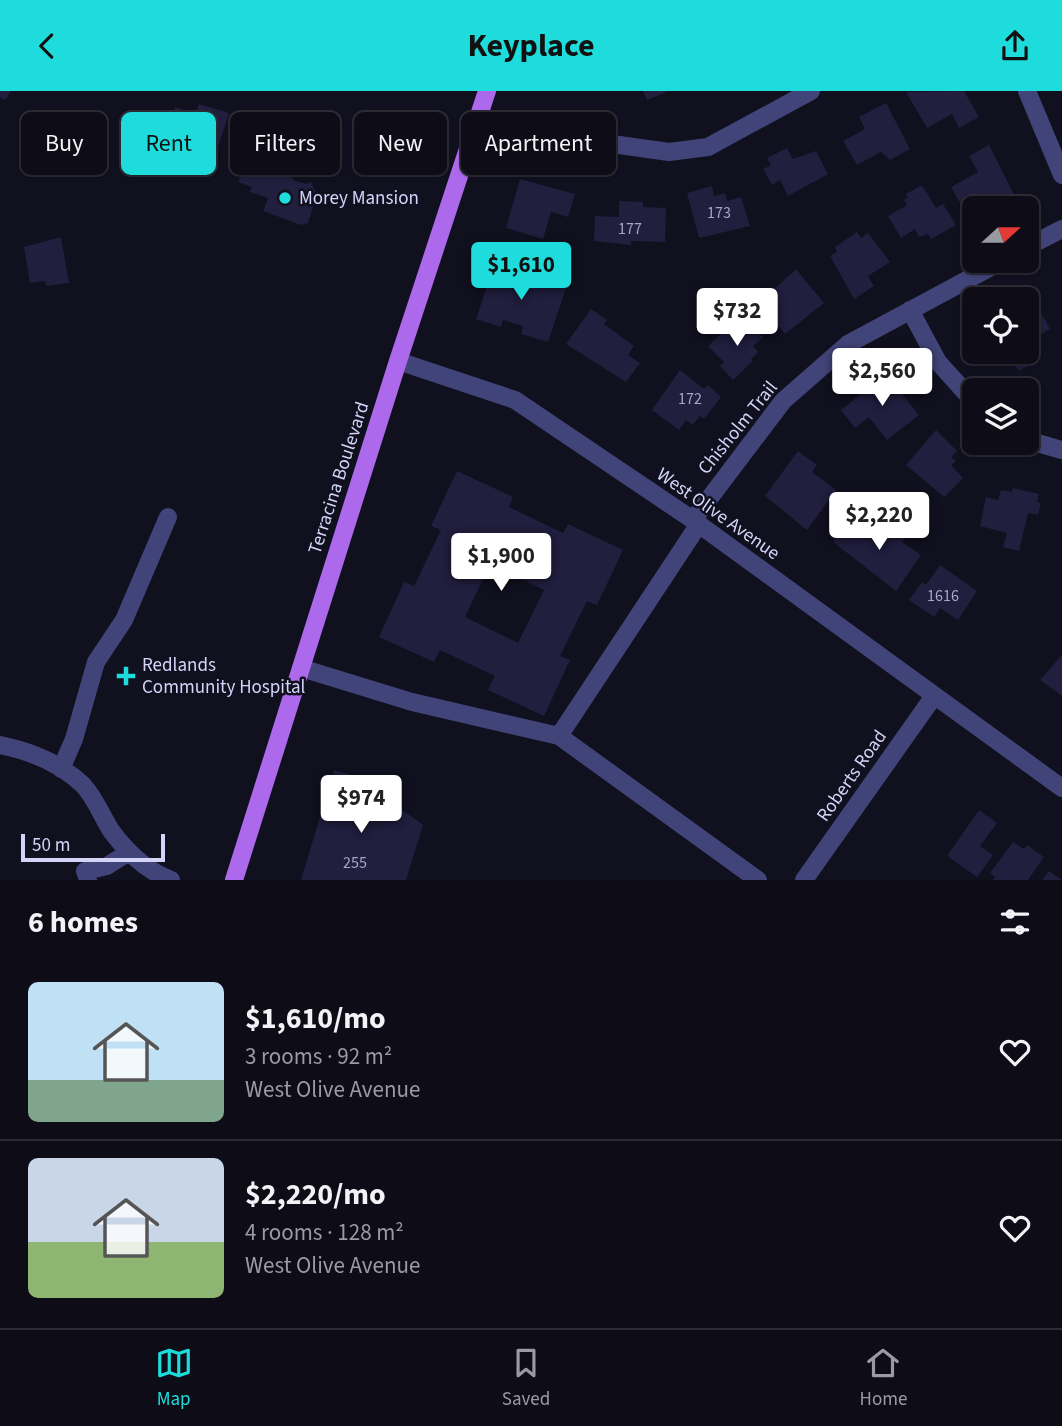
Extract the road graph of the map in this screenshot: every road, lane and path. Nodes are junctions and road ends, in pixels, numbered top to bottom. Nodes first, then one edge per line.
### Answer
1 (487, 91) edge
2 (811, 91) edge
3 (1027, 91) edge
4 (616, 144) edge
5 (1062, 175) edge
6 (1062, 229) edge
7 (1040, 240) edge
8 (979, 273) edge
9 (910, 310) junction
10 (398, 361) junction
11 (962, 389) edge
12 (1039, 443) edge
13 (1062, 450) edge
14 (168, 517) dead end
15 (696, 522) junction
16 (301, 668) junction
17 (934, 696) junction
18 (559, 736) junction
19 (0, 745) edge
20 (61, 769) junction
21 (1062, 788) edge
22 (129, 852) junction
23 (87, 876) edge
24 (171, 880) edge
25 (234, 880) edge
26 (758, 880) edge
27 (804, 880) edge

1 - 10 main road, Terracina Boulevard
2 - 4 street
3 - 5 street
6 - 7 street
8 - 9 street, Chisholm Trail
9 - 11 street
9 - 15 street, Chisholm Trail
10 - 15 street, West Olive Avenue
10 - 16 main road, Terracina Boulevard
12 - 13 street
14 - 20 street
15 - 17 street, West Olive Avenue
15 - 18 street, Chisholm Trail
16 - 18 street
16 - 25 main road, Terracina Boulevard
17 - 21 street, West Olive Avenue
17 - 27 street, Roberts Road
18 - 26 street
19 - 20 street
20 - 22 street
22 - 23 street
22 - 24 street

